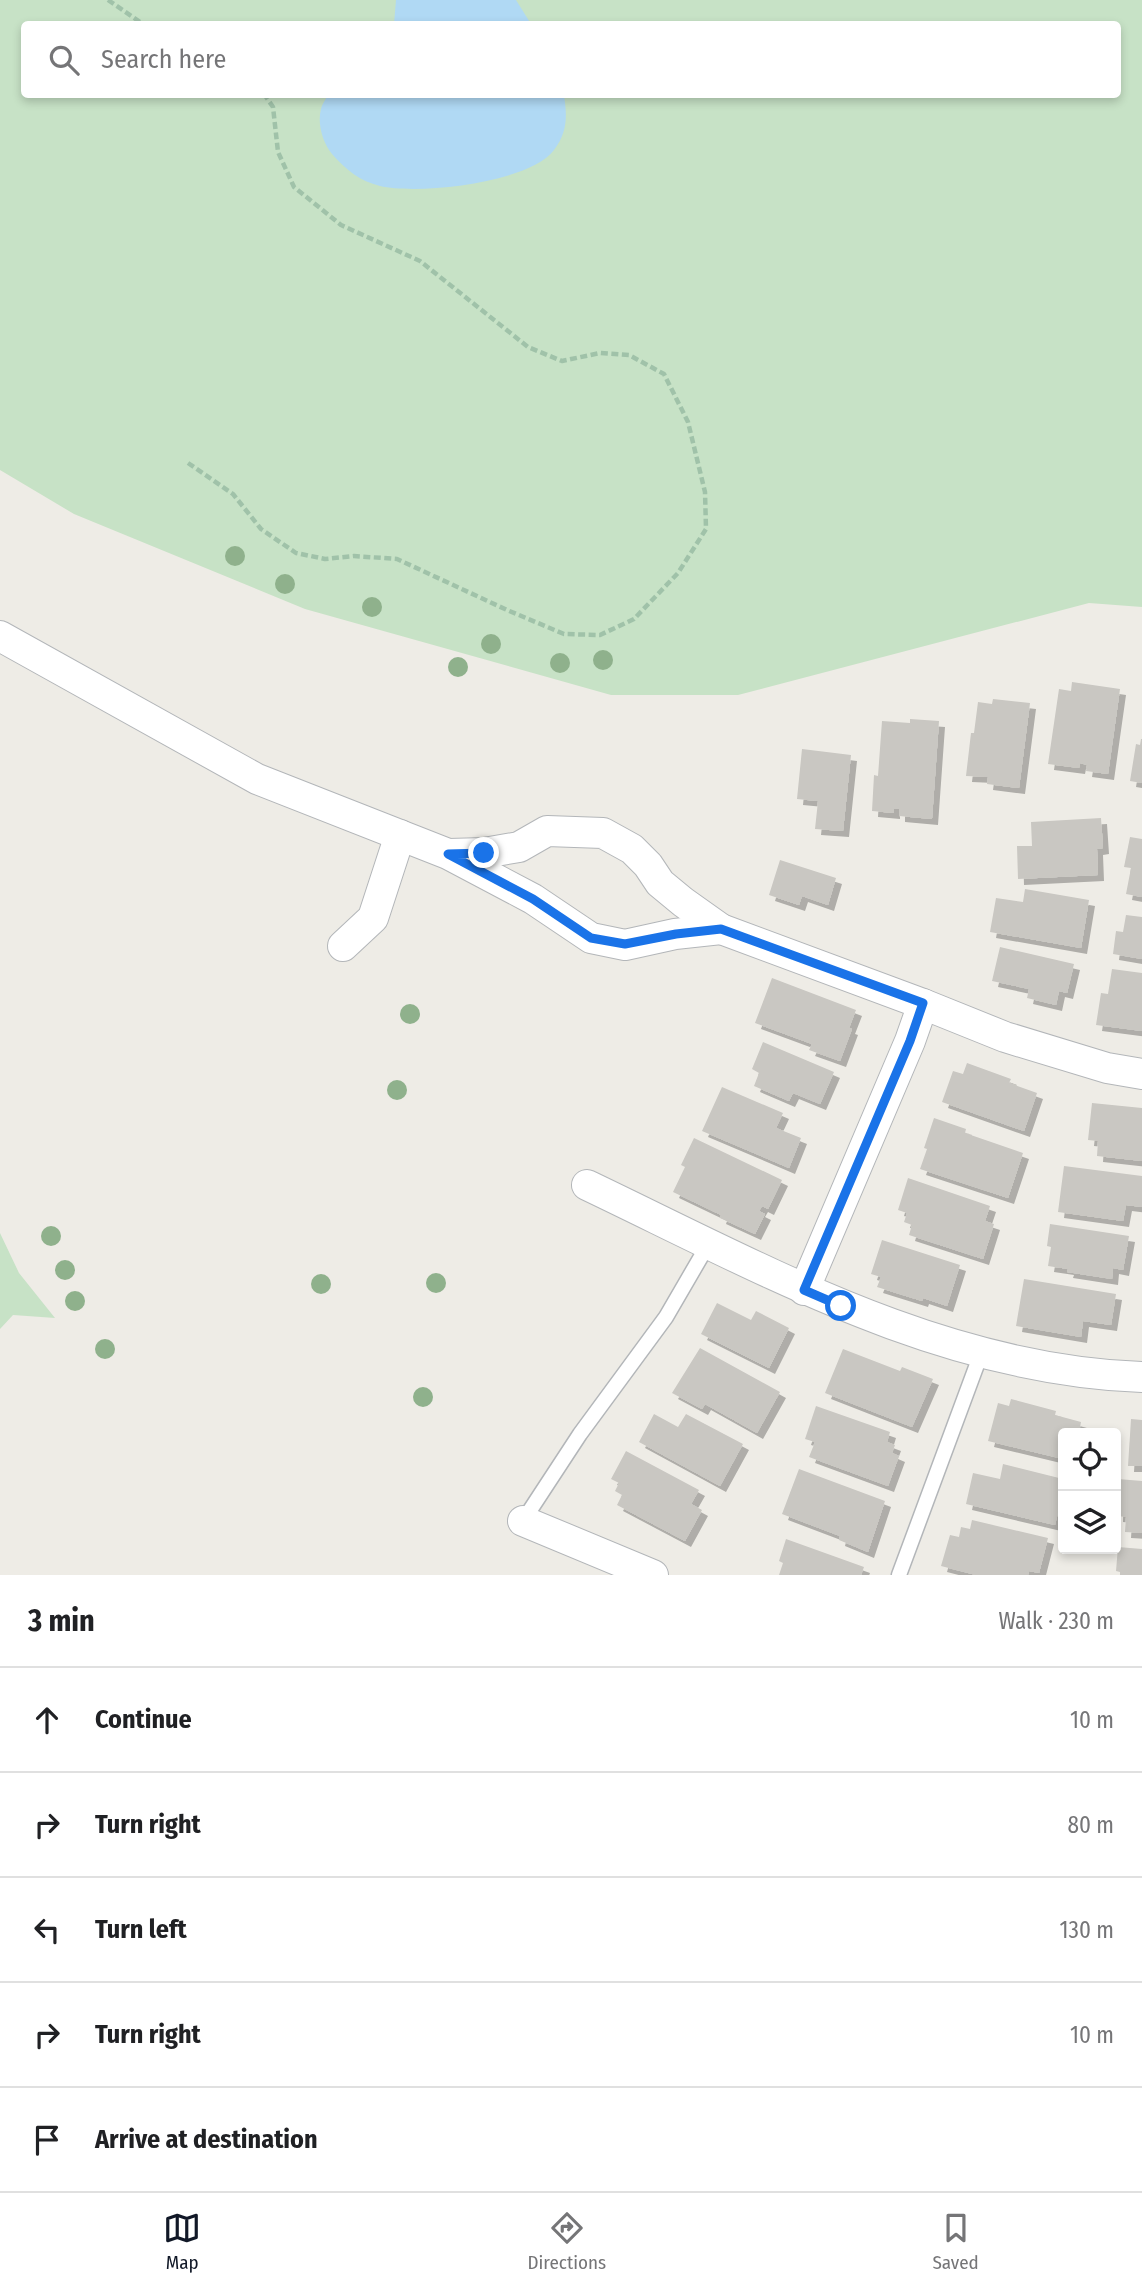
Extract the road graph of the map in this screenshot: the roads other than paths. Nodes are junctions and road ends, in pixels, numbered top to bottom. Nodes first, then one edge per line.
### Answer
1 (0, 636) edge
2 (400, 835) junction
3 (448, 854) junction
4 (721, 929) junction
5 (343, 946) dead end
6 (923, 1003) junction
7 (1142, 1074) edge
8 (587, 1185) dead end
9 (709, 1243) junction
10 (804, 1290) junction
11 (982, 1351) junction
12 (1142, 1376) edge
13 (523, 1521) joint
14 (653, 1575) edge
15 (900, 1575) edge

1 - 2 street
2 - 3 street
2 - 5 street
3 - 4 street
3 - 4 street
4 - 6 street
6 - 7 street
6 - 10 street
8 - 9 street
9 - 10 street
9 - 13 lane
10 - 11 street
11 - 12 street
11 - 15 lane
13 - 14 street

